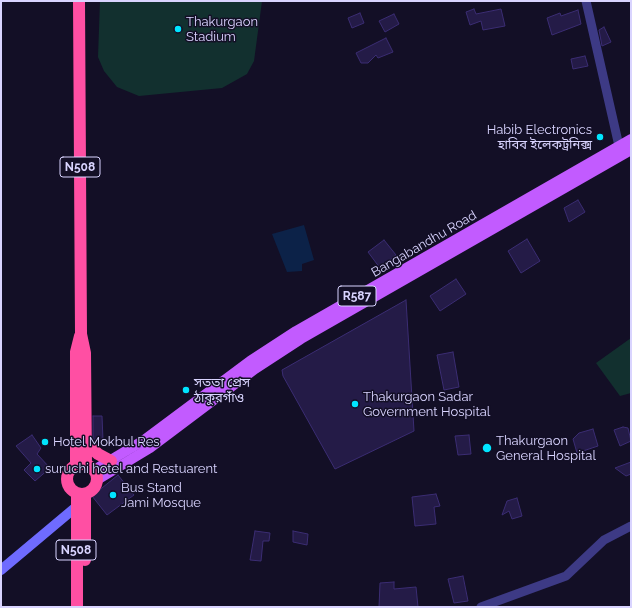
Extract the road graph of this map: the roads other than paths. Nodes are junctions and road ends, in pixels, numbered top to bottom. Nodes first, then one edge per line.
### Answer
1 (79, 1) edge
2 (586, 1) edge
3 (631, 139) edge
4 (619, 146) junction
5 (631, 150) edge
6 (81, 334) junction
7 (86, 443) junction
8 (111, 461) junction
9 (88, 469) junction
10 (81, 493) junction
11 (76, 507) junction
12 (631, 526) edge
13 (1, 570) edge
14 (77, 607) edge
15 (85, 607) edge
16 (481, 607) edge

1 - 6 highway, N508
2 - 4 street
3 - 4 main road, Bangabandhu Road / R587
4 - 8 main road, Bangabandhu Road / R587
5 - 9 main road, Bangabandhu Road / R587
6 - 7 highway, N508
6 - 9 highway, N508
7 - 8 highway
7 - 9 highway, N508
8 - 9 main road, Bangabandhu Road / R587
9 - 10 highway
9 - 10 highway
10 - 11 highway, N508
10 - 15 highway, N508
11 - 13 main road
11 - 14 highway, N508
12 - 16 street

